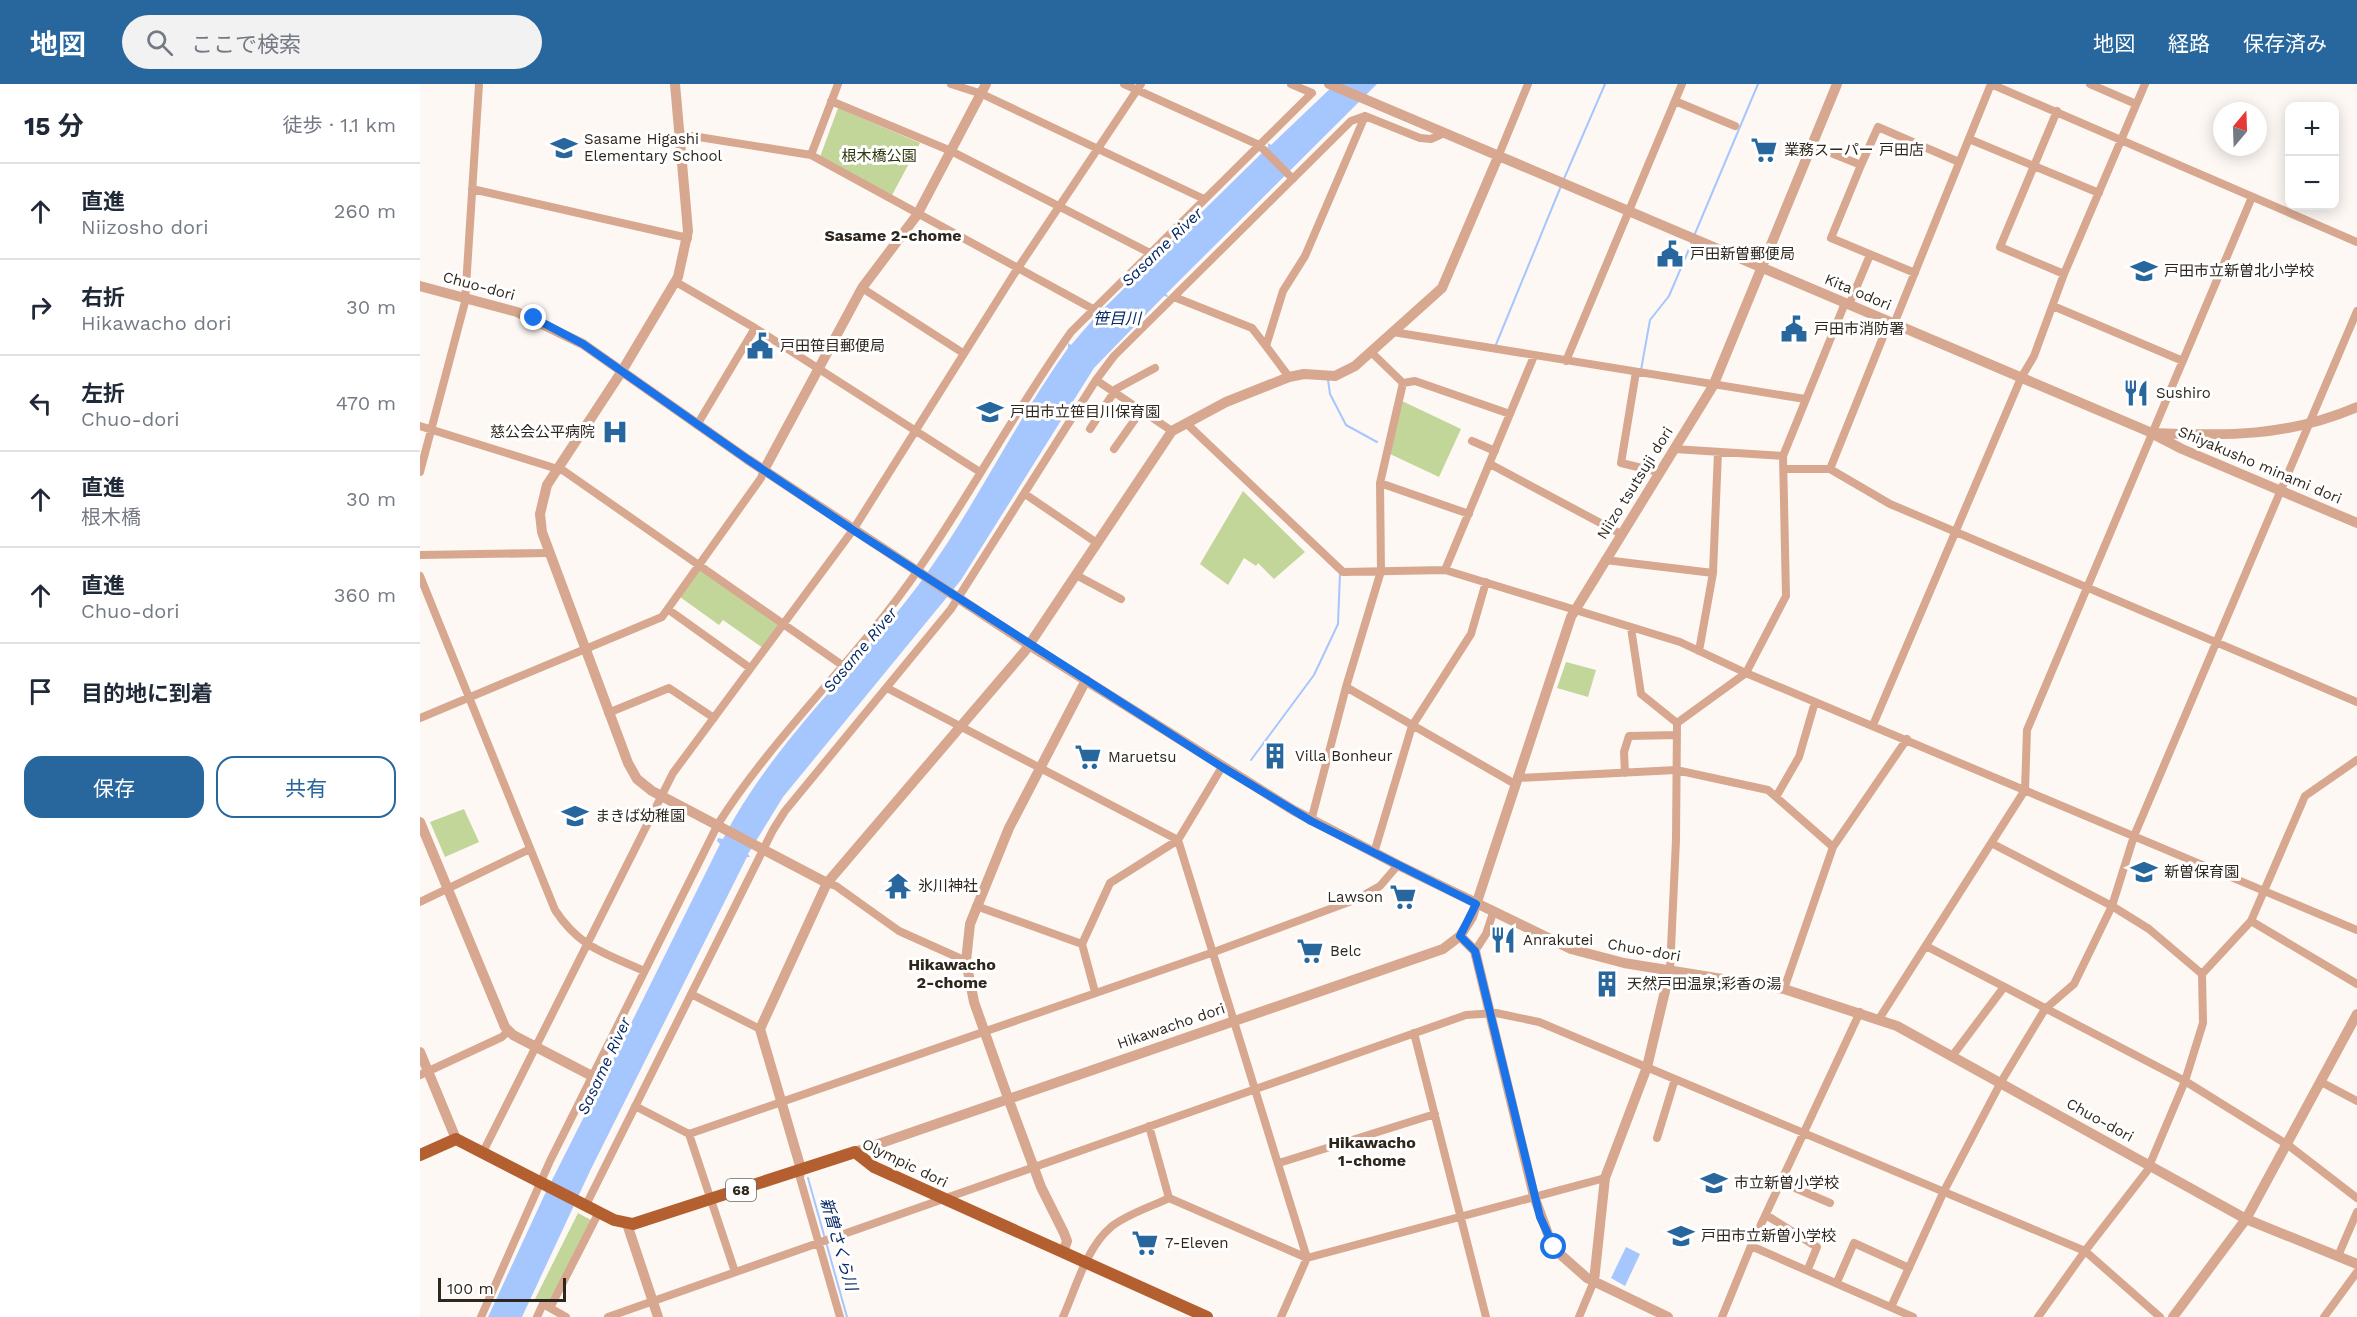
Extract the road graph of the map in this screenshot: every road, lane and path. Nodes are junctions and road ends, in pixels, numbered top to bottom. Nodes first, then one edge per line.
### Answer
1 (479, 84) edge
2 (675, 84) edge
3 (838, 84) edge
4 (951, 84) edge
5 (1124, 84) edge
6 (1292, 84) edge
7 (1329, 84) edge
8 (1528, 84) edge
9 (1682, 84) edge
10 (1837, 84) edge
11 (1991, 84) edge
12 (2090, 84) edge
13 (2145, 84) edge
14 (1139, 87) edge
15 (984, 89) edge
16 (831, 101) junction
17 (1675, 101) junction
18 (2136, 104) junction
19 (2056, 111) junction
20 (1365, 116) junction
21 (1735, 126) dead end
22 (680, 134) junction
23 (1442, 134) junction
24 (1969, 139) junction
25 (2121, 139) junction
26 (1811, 145) junction
27 (1260, 146) junction
28 (1097, 149) junction
29 (951, 151) junction
30 (811, 155) junction
31 (1498, 157) junction
32 (1959, 162) junction
33 (1861, 165) junction
34 (2034, 166) junction
35 (1292, 178) junction
36 (472, 189) junction
37 (2099, 193) junction
38 (2252, 197) junction
39 (1204, 199) junction
40 (1059, 206) junction
41 (1629, 213) junction
42 (917, 215) junction
43 (688, 238) junction
44 (2357, 242) edge
45 (1150, 253) junction
46 (1870, 255) junction
47 (1017, 268) junction
48 (1763, 269) junction
49 (1915, 273) junction
50 (2064, 274) junction
51 (676, 282) junction
52 (420, 286) edge
53 (862, 288) junction
54 (465, 296) junction
55 (1174, 297) junction
56 (1847, 304) junction
57 (2053, 306) junction
58 (1093, 309) junction
59 (2357, 311) edge
60 (1892, 323) junction
61 (755, 327) junction
62 (1393, 332) junction
63 (1266, 346) junction
64 (1371, 352) junction
65 (963, 353) junction
66 (1534, 356) junction
67 (1566, 361) junction
68 (2183, 361) junction
69 (818, 368) junction
70 (1155, 368) dead end
71 (622, 371) junction
72 (1636, 372) junction
73 (1289, 377) junction
74 (2021, 378) junction
75 (1096, 380) junction
76 (1403, 383) junction
77 (1713, 386) junction
78 (1114, 393) junction
79 (1805, 399) junction
80 (2357, 407) edge
81 (1141, 411) junction
82 (1510, 414) junction
83 (1187, 424) junction
84 (2310, 424) junction
85 (697, 425) junction
86 (420, 426) edge
87 (433, 429) junction
88 (1090, 429) dead end
89 (914, 430) junction
90 (1172, 431) junction
91 (2152, 433) junction
92 (1472, 441) dead end
93 (1114, 449) dead end
94 (1674, 449) junction
95 (1495, 451) junction
96 (1718, 452) junction
97 (1783, 456) junction
98 (1490, 464) junction
99 (557, 468) junction
100 (1784, 469) junction
101 (1830, 469) junction
102 (764, 470) junction
103 (420, 472) edge
104 (980, 472) junction
105 (1659, 472) junction
106 (1380, 483) junction
107 (2282, 492) junction
108 (1024, 494) junction
109 (1469, 514) junction
110 (2357, 523) edge
111 (853, 530) junction
112 (1955, 532) junction
113 (1621, 534) junction
114 (1097, 543) junction
115 (548, 553) junction
116 (420, 555) edge
117 (1605, 560) junction
118 (700, 565) junction
119 (1381, 570) junction
120 (1445, 570) junction
121 (919, 572) junction
122 (1713, 573) junction
123 (1076, 575) junction
124 (420, 576) edge
125 (1486, 582) junction
126 (2088, 587) junction
127 (957, 598) junction
128 (1121, 599) dead end
129 (669, 609) junction
130 (1574, 611) junction
131 (784, 624) junction
132 (1631, 628) junction
133 (2218, 642) junction
134 (1030, 645) junction
135 (585, 650) junction
136 (1700, 651) junction
137 (842, 665) junction
138 (750, 668) junction
139 (1746, 673) junction
140 (1086, 680) junction
141 (1346, 687) junction
142 (887, 688) junction
143 (470, 697) junction
144 (1815, 702) junction
145 (2357, 702) edge
146 (608, 713) junction
147 (714, 717) junction
148 (420, 718) edge
149 (1677, 723) junction
150 (1873, 725) junction
151 (1412, 726) junction
152 (961, 727) junction
153 (1677, 735) junction
154 (1907, 739) junction
155 (2357, 760) edge
156 (1222, 767) junction
157 (1041, 768) junction
158 (1676, 770) junction
159 (1625, 772) junction
160 (1516, 781) junction
161 (2025, 790) junction
162 (662, 796) junction
163 (1776, 797) junction
164 (1311, 821) junction
165 (420, 822) edge
166 (720, 825) junction
167 (2134, 836) junction
168 (1178, 840) junction
169 (1993, 844) junction
170 (762, 847) junction
171 (1833, 847) junction
172 (530, 849) junction
173 (1374, 853) junction
174 (1398, 865) junction
175 (827, 883) junction
176 (448, 889) junction
177 (2265, 892) junction
178 (420, 902) edge
179 (1476, 904) junction
180 (976, 906) junction
181 (2112, 906) junction
182 (1493, 913) junction
183 (2252, 921) junction
184 (2357, 930) edge
185 (1460, 936) junction
186 (1082, 944) junction
187 (587, 945) junction
188 (1926, 946) junction
189 (1475, 951) junction
190 (1214, 952) junction
191 (966, 961) junction
192 (1670, 970) junction
193 (644, 971) junction
194 (2202, 974) junction
195 (2357, 984) edge
196 (2004, 987) junction
197 (1784, 989) junction
198 (1095, 992) junction
199 (690, 994) junction
200 (2045, 1009) junction
201 (1490, 1012) junction
202 (1860, 1012) junction
203 (2357, 1014) edge
204 (1879, 1019) junction
205 (1234, 1021) junction
206 (760, 1029) junction
207 (508, 1031) junction
208 (985, 1031) junction
209 (1414, 1033) junction
210 (536, 1048) junction
211 (420, 1052) edge
212 (1953, 1055) junction
213 (1647, 1066) junction
214 (424, 1073) edge
215 (592, 1076) junction
216 (1675, 1079) junction
217 (2185, 1080) junction
218 (2001, 1082) junction
219 (2321, 1082) junction
220 (1255, 1089) junction
221 (1008, 1098) junction
222 (2357, 1101) edge
223 (782, 1103) junction
224 (634, 1106) junction
225 (1435, 1114) junction
226 (1149, 1126) junction
227 (1803, 1133) junction
228 (689, 1134) junction
229 (1657, 1138) dead end
230 (456, 1139) junction
231 (2288, 1145) junction
232 (483, 1152) junction
233 (855, 1152) junction
234 (420, 1155) edge
235 (1279, 1163) junction
236 (2149, 1165) junction
237 (1033, 1166) junction
238 (801, 1169) junction
239 (1605, 1178) junction
240 (1781, 1182) junction
241 (544, 1184) junction
242 (1944, 1191) junction
243 (1534, 1196) junction
244 (1170, 1198) junction
245 (2357, 1198) edge
246 (945, 1199) junction
247 (711, 1200) junction
248 (1830, 1203) dead end
249 (583, 1204) junction
250 (599, 1212) junction
251 (2357, 1212) edge
252 (1766, 1215) junction
253 (1460, 1218) junction
254 (2246, 1219) junction
255 (627, 1224) junction
256 (820, 1243) junction
257 (1751, 1246) junction
258 (2085, 1251) junction
259 (1063, 1252) junction
260 (2338, 1256) junction
261 (1307, 1258) junction
262 (1087, 1263) junction
263 (2357, 1264) edge
264 (1909, 1268) junction
265 (1808, 1269) junction
266 (735, 1272) junction
267 (2357, 1272) edge
268 (1594, 1281) junction
269 (1837, 1282) junction
270 (653, 1301) junction
271 (546, 1306) junction
272 (1891, 1307) junction
273 (481, 1317) edge
274 (537, 1317) edge
275 (566, 1317) edge
276 (608, 1317) edge
277 (658, 1317) edge
278 (840, 1317) edge
279 (1063, 1317) edge
280 (1207, 1317) edge
281 (1281, 1317) edge
282 (1486, 1317) edge
283 (1579, 1317) edge
284 (1668, 1317) edge
285 (1722, 1317) edge
286 (1913, 1317) edge
287 (2038, 1317) edge
288 (2160, 1317) edge
289 (2173, 1317) edge
290 (2324, 1317) edge

1 - 36 street
2 - 22 street
3 - 16 street
4 - 15 street
5 - 14 street
6 - 27 street
7 - 23 street, Kita odori
8 - 31 street
9 - 17 street
10 - 26 street, Niizo tsutsuji dori
11 - 19 street
11 - 24 street
12 - 18 street
13 - 18 street
14 - 27 street
14 - 28 street
15 - 28 street
15 - 29 street
16 - 29 street
16 - 30 street
17 - 21 street
17 - 41 street
18 - 25 street
19 - 25 street
19 - 34 street
20 - 23 street
20 - 35 street
20 - 63 street
22 - 30 street
22 - 43 street
23 - 31 street, Kita odori
24 - 32 street
24 - 34 street
25 - 37 street
25 - 38 street
26 - 33 street
26 - 48 street, Niizo tsutsuji dori
27 - 35 street
27 - 39 street
28 - 39 street
28 - 40 street
29 - 40 street
29 - 42 street
30 - 42 street
31 - 41 street, Kita odori
31 - 62 street
32 - 33 street
32 - 49 street
33 - 46 street
34 - 37 street
34 - 50 street
35 - 55 street
36 - 43 street
36 - 54 street
37 - 50 street
38 - 44 street
38 - 68 street
39 - 45 street
40 - 45 street
40 - 47 street
41 - 48 street, Kita odori
41 - 67 street
42 - 47 street
42 - 53 street
43 - 51 street
45 - 58 street
46 - 49 street
46 - 56 street
47 - 58 street
47 - 65 street
48 - 56 street, Kita odori
48 - 77 street, Niizo tsutsuji dori
49 - 60 street
50 - 57 street
51 - 61 street
51 - 71 street
52 - 54 street, Chuo-dori
53 - 65 street
53 - 69 street
54 - 71 street, Chuo-dori
54 - 87 street
55 - 63 street
55 - 75 street
56 - 60 street, Kita odori
56 - 79 street
57 - 68 street
57 - 74 street
58 - 104 street
59 - 84 street
60 - 74 street, Kita odori
60 - 101 street
61 - 69 street
61 - 85 street
62 - 64 street
62 - 66 street
63 - 73 street
64 - 73 street
64 - 76 street
65 - 89 street
66 - 67 street
66 - 82 street
67 - 72 street
68 - 91 street
69 - 89 street
69 - 102 street
70 - 78 street
71 - 85 street, Chuo-dori
71 - 99 street
72 - 77 street
72 - 105 street
73 - 83 street
74 - 91 street, Kita odori
74 - 112 street
75 - 78 street
75 - 108 street
76 - 82 street
76 - 106 street
77 - 79 street
77 - 94 street, Niizo tsutsuji dori
78 - 81 street
78 - 88 street
79 - 97 street
80 - 84 street, Kita odori
81 - 90 street
81 - 93 street
82 - 95 street
83 - 90 street
83 - 119 street
84 - 91 street, Kita odori
84 - 107 street
85 - 102 street, Chuo-dori
86 - 87 street
87 - 99 street
87 - 103 street
89 - 104 street
89 - 111 street
90 - 114 street
91 - 107 street, Shiyakusho minami dori
91 - 126 street
92 - 95 street
94 - 96 street
94 - 105 street, Niizo tsutsuji dori
95 - 98 street
96 - 97 street
96 - 122 street
97 - 100 street
98 - 109 street
98 - 113 street
99 - 115 street
99 - 118 street
100 - 101 street
100 - 139 street
101 - 112 street
102 - 111 street, Chuo-dori
102 - 118 street
104 - 121 street
105 - 113 street, Niizo tsutsuji dori
106 - 109 street
106 - 119 street
107 - 110 street, Shiyakusho minami dori
107 - 133 street
108 - 114 street
108 - 127 street
109 - 120 street
111 - 121 street, Chuo-dori
111 - 131 street
112 - 126 street
112 - 150 street
113 - 117 street, Niizo tsutsuji dori
114 - 123 street
115 - 116 street
115 - 135 street
117 - 122 street
117 - 130 street, Niizo tsutsuji dori
118 - 129 street
118 - 131 street
119 - 120 street
119 - 141 street
120 - 125 street
121 - 127 street, Chuo-dori
121 - 137 street
122 - 136 street
123 - 128 street
123 - 134 street
124 - 143 street
125 - 130 street
125 - 151 street
126 - 133 street
126 - 161 street
127 - 134 street, Chuo-dori
127 - 142 street
129 - 135 street
129 - 138 street
130 - 132 street
130 - 160 street, Niizo tsutsuji dori
131 - 137 street
131 - 138 street
132 - 136 street
132 - 149 street
133 - 145 street
133 - 167 street
134 - 140 street, Chuo-dori
134 - 152 street
135 - 143 street
135 - 146 street
136 - 139 street
137 - 166 street
138 - 147 street
139 - 144 street
139 - 149 street
140 - 156 street, Chuo-dori
140 - 157 street
141 - 151 street
141 - 164 street
142 - 152 street
142 - 170 street
143 - 148 street
143 - 172 street
144 - 150 street
144 - 163 street
146 - 147 street
146 - 162 street
147 - 162 street
149 - 153 street
150 - 154 street
151 - 160 street
151 - 173 street
152 - 157 street
152 - 175 street
153 - 158 street
153 - 159 street
154 - 161 street
154 - 171 street
155 - 177 street
156 - 164 street, Chuo-dori
156 - 168 street
157 - 168 street
157 - 180 street
158 - 159 street
158 - 163 street
158 - 192 street
159 - 160 street
160 - 179 street, Niizo tsutsuji dori
161 - 167 street
161 - 169 street
162 - 166 street
162 - 187 street
163 - 171 street
164 - 173 street, Chuo-dori
165 - 176 street
166 - 170 street
166 - 193 street
167 - 177 street
167 - 181 street
168 - 186 street
168 - 190 street
169 - 181 street
169 - 188 street
170 - 175 street
170 - 199 street
171 - 197 street
172 - 176 street
172 - 187 street
173 - 174 street, Chuo-dori
174 - 179 street, Chuo-dori
174 - 190 street
175 - 191 street
175 - 206 street
176 - 178 street
176 - 207 street
177 - 183 street
177 - 184 street
179 - 182 street, Chuo-dori
179 - 185 street
180 - 186 street
180 - 191 street
181 - 194 street
181 - 200 street
182 - 189 street
182 - 192 street, Chuo-dori
183 - 194 street
183 - 195 street
185 - 189 street
185 - 205 street, Hikawacho dori
186 - 198 street
187 - 193 street
187 - 210 street
188 - 196 street
188 - 204 street
189 - 201 street
190 - 198 street
190 - 205 street
191 - 208 street
192 - 197 street, Chuo-dori
192 - 213 street
193 - 215 street
194 - 217 street
196 - 200 street
196 - 212 street
197 - 202 street, Chuo-dori
198 - 208 street
199 - 206 street
199 - 224 street
200 - 217 street
200 - 218 street
201 - 209 street
201 - 213 street
201 - 243 street
202 - 204 street, Chuo-dori
202 - 227 street
203 - 219 street
204 - 212 street, Chuo-dori
205 - 220 street
205 - 221 street, Hikawacho dori
206 - 223 street
207 - 210 street
207 - 214 street
208 - 221 street
208 - 223 street
209 - 220 street
209 - 225 street
210 - 215 street
210 - 232 street
211 - 214 street
212 - 218 street, Chuo-dori
213 - 216 street
213 - 239 street
214 - 230 street
215 - 241 street
216 - 227 street
216 - 229 street
217 - 231 street
217 - 236 street
218 - 236 street, Chuo-dori
218 - 242 street
219 - 222 street
219 - 231 street
220 - 226 street
220 - 235 street
221 - 233 street, Hikawacho dori
221 - 237 street
223 - 228 street
223 - 238 street
224 - 228 street
224 - 249 street
225 - 235 street
225 - 253 street
226 - 237 street
226 - 244 street
227 - 240 street
227 - 242 street
228 - 247 street
230 - 232 main road
230 - 234 main road
231 - 245 street
231 - 254 street
232 - 241 main road
233 - 238 main road, Olympic dori / 68
233 - 246 main road, Olympic dori
235 - 261 street
236 - 254 street, Chuo-dori
236 - 258 street
237 - 246 street
237 - 259 street
238 - 247 main road, Olympic dori / 68
238 - 256 street
239 - 243 street
239 - 268 street
240 - 248 street
240 - 252 street
241 - 249 main road
241 - 273 street
242 - 258 street
242 - 264 street
243 - 253 street
243 - 268 street
244 - 261 street
244 - 262 street
246 - 256 street
246 - 259 main road, Olympic dori
247 - 255 main road, Olympic dori / 68
247 - 266 street
249 - 250 main road
250 - 255 main road
250 - 271 street
251 - 260 street
252 - 257 street
252 - 265 street
253 - 261 street
253 - 282 street
254 - 260 street, Chuo-dori
254 - 289 street
255 - 270 street
256 - 266 street
256 - 278 street
257 - 265 street
257 - 285 street
258 - 287 street
258 - 288 street
259 - 262 main road, Olympic dori
260 - 263 street, Chuo-dori
261 - 281 street
262 - 279 street
262 - 280 main road, Olympic dori
264 - 269 street
264 - 272 street
265 - 269 street
266 - 270 street
267 - 290 street
268 - 283 street
268 - 284 street
269 - 272 street
270 - 276 street
270 - 277 street
271 - 274 street
271 - 275 street
272 - 286 street

